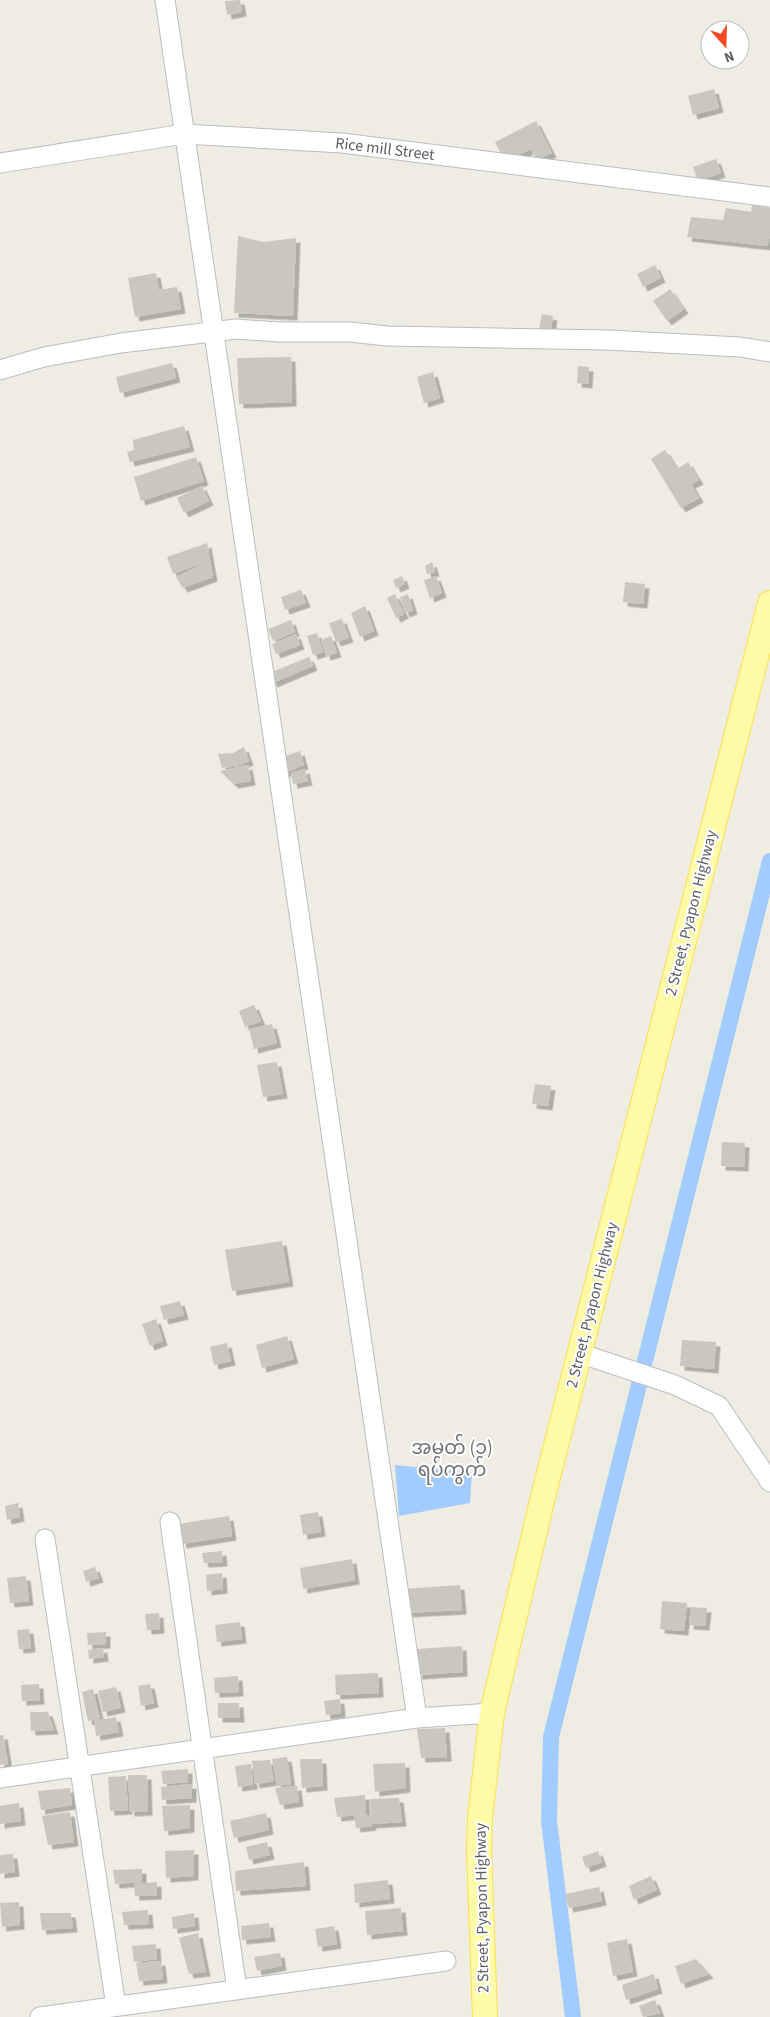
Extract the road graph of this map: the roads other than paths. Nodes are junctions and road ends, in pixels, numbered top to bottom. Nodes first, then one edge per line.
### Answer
1 (165, 0) edge
2 (184, 134) junction
3 (0, 163) edge
4 (770, 197) edge
5 (213, 331) junction
6 (770, 352) edge
7 (0, 370) edge
8 (770, 603) edge
9 (579, 1353) junction
10 (770, 1482) edge
11 (170, 1522) dead end
12 (45, 1540) dead end
13 (492, 1713) junction
14 (417, 1718) junction
15 (203, 1749) junction
16 (79, 1766) junction
17 (0, 1778) edge
18 (446, 1961) dead end
19 (237, 1990) junction
20 (116, 2006) junction
21 (40, 2017) edge
22 (485, 2017) edge

1 - 2 street
2 - 3 street, Rice mill Street
2 - 4 street, Rice mill Street
2 - 5 street
5 - 6 street
5 - 7 street
5 - 14 street
8 - 9 main road, 2 Street, Pyapon Highway
9 - 10 street
9 - 13 main road, 2 Street, Pyapon Highway
11 - 15 street
12 - 16 street
13 - 14 street
13 - 22 main road, 2 Street, Pyapon Highway
14 - 15 street
15 - 16 street
15 - 19 street
16 - 17 street
16 - 20 street
18 - 19 street
19 - 20 street
20 - 21 street

